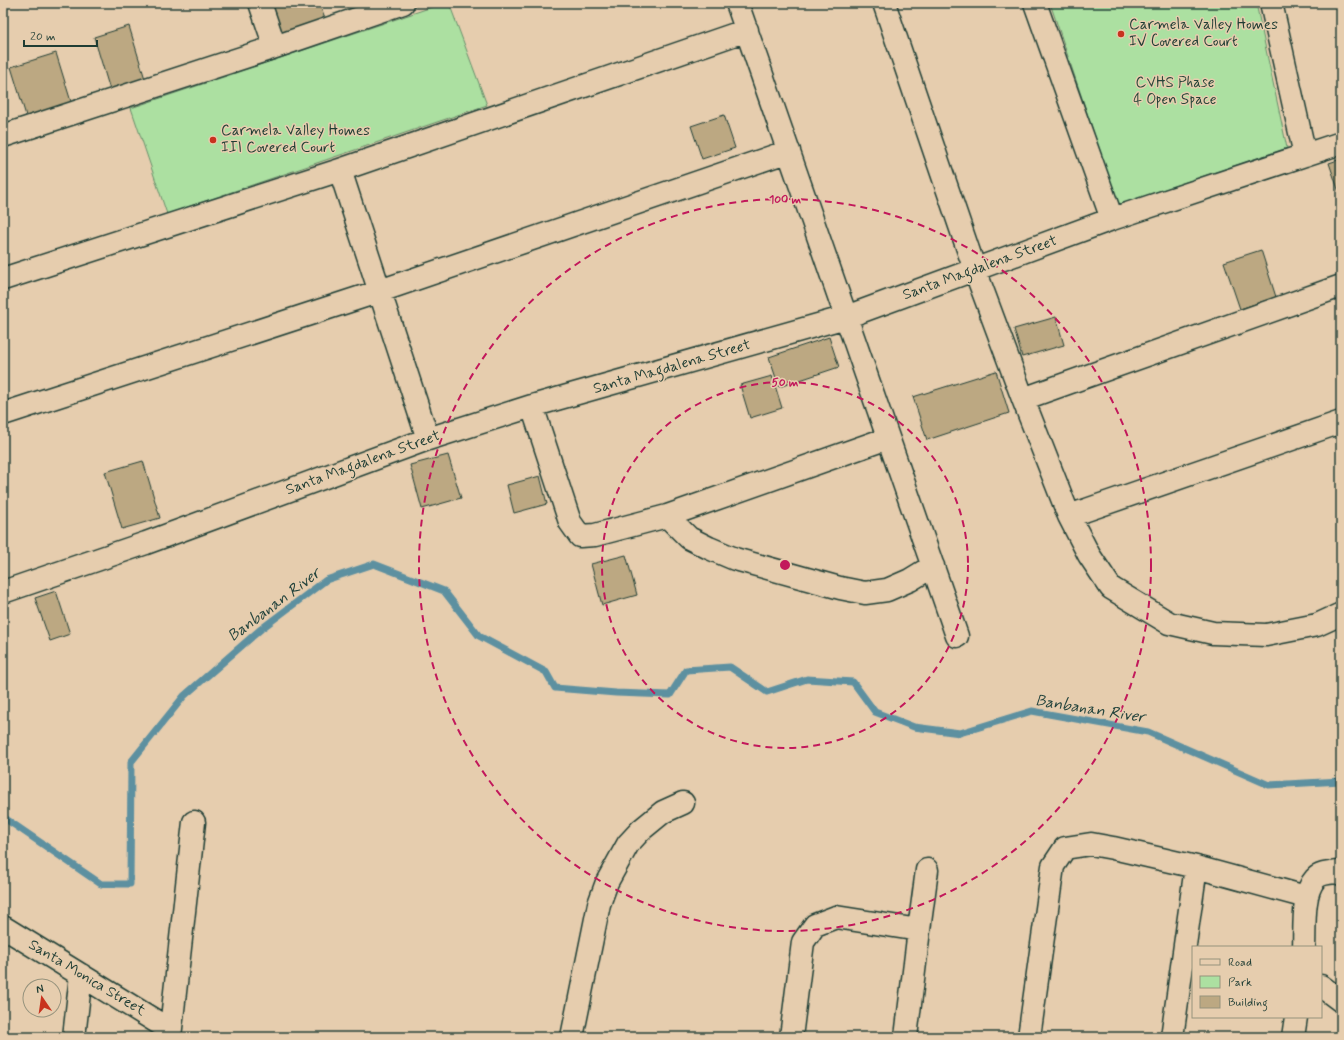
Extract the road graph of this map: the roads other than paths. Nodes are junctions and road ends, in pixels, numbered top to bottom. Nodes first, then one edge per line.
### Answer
1 (260, 3) edge
2 (402, 3) edge
3 (738, 3) edge
4 (884, 3) edge
5 (1035, 3) edge
6 (1271, 3) edge
7 (747, 30) junction
8 (275, 47) junction
9 (3, 136) edge
10 (1341, 143) edge
11 (789, 151) junction
12 (1305, 155) junction
13 (340, 170) junction
14 (1112, 220) junction
15 (975, 270) junction
16 (3, 279) edge
17 (1341, 286) edge
18 (380, 291) junction
19 (846, 317) junction
20 (1023, 399) junction
21 (532, 406) junction
22 (3, 414) edge
23 (1341, 422) edge
24 (888, 438) junction
25 (428, 439) junction
26 (667, 516) junction
27 (1069, 516) junction
28 (933, 566) junction
29 (3, 592) edge
30 (1341, 614) edge
31 (957, 636) dead end
32 (682, 803) dead end
33 (194, 822) dead end
34 (1196, 867) junction
35 (927, 870) dead end
36 (1341, 874) edge
37 (1306, 897) junction
38 (3, 927) edge
39 (919, 930) junction
40 (1304, 946) edge
41 (81, 975) junction
42 (1322, 987) edge
43 (1341, 1001) edge
44 (1296, 1018) edge
45 (170, 1033) edge
46 (74, 1037) edge
47 (572, 1037) edge
48 (791, 1037) edge
49 (906, 1037) edge
50 (1029, 1037) edge
51 (1172, 1037) edge
52 (1293, 1037) edge

1 - 8 street
2 - 8 street
3 - 7 street
4 - 15 street
5 - 14 street
6 - 12 street
7 - 11 street
7 - 13 street
8 - 9 street
10 - 12 street, Santa Magdalena Street
11 - 18 street
11 - 19 street
12 - 14 street, Santa Magdalena Street
13 - 16 street
13 - 18 street
14 - 15 street, Santa Magdalena Street
15 - 19 street, Santa Magdalena Street
15 - 20 street
17 - 20 street
18 - 22 street
18 - 25 street
19 - 21 street, Santa Magdalena Street
19 - 24 street
20 - 27 street
21 - 25 street, Santa Magdalena Street
21 - 26 street
23 - 27 street
24 - 26 street
24 - 28 street
25 - 29 street, Santa Magdalena Street
26 - 28 street
27 - 30 street
28 - 31 street
32 - 47 street
33 - 45 street
34 - 37 street
34 - 50 street
34 - 51 street
35 - 39 street
36 - 37 street
37 - 40 street
38 - 41 street, Santa Monica Street
39 - 48 street
39 - 49 street
41 - 45 street, Santa Monica Street
41 - 46 street
42 - 43 street
44 - 52 street

